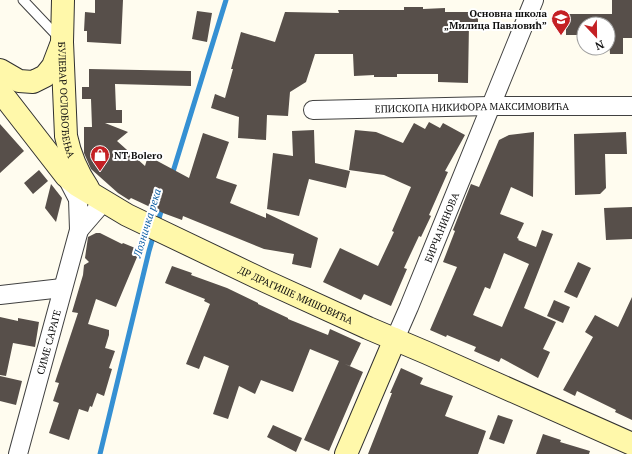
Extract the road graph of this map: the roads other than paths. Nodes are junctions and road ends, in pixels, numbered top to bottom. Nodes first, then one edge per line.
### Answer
1 (23, 0) edge
2 (63, 0) edge
3 (534, 0) edge
4 (62, 42) junction
5 (0, 70) edge
6 (0, 91) edge
7 (490, 106) junction
8 (632, 106) edge
9 (312, 110) dead end
10 (66, 176) junction
11 (98, 197) junction
12 (79, 230) junction
13 (62, 288) junction
14 (0, 295) edge
15 (395, 339) junction
16 (632, 444) edge
17 (18, 454) edge
18 (346, 454) edge

1 - 4 lane
2 - 4 main road, БУЛЕВАР ОСЛОБОЂЕЊА
3 - 7 street, БИРЧАНИНОВА
4 - 5 main road
4 - 11 main road, БУЛЕВАР ОСЛОБОЂЕЊА
6 - 10 main road, ДР ДРАГИШЕ МИШОВИЋА
7 - 8 street, ЕПИСКОПА НИКИФОРА МАКСИМОВИЋА
7 - 9 street, ЕПИСКОПА НИКИФОРА МАКСИМОВИЋА
7 - 15 street, БИРЧАНИНОВА
10 - 11 main road, ДР ДРАГИШЕ МИШОВИЋА
10 - 12 street, СИМЕ САРАГЕ
11 - 12 street, СИМЕ САРАГЕ
11 - 15 main road, ДР ДРАГИШЕ МИШОВИЋА
12 - 13 street, СИМЕ САРАГЕ
13 - 14 street
13 - 17 street, СИМЕ САРАГЕ
15 - 16 main road, ДР ДРАГИШЕ МИШОВИЋА
15 - 18 main road, БИРЧАНИНОВА

